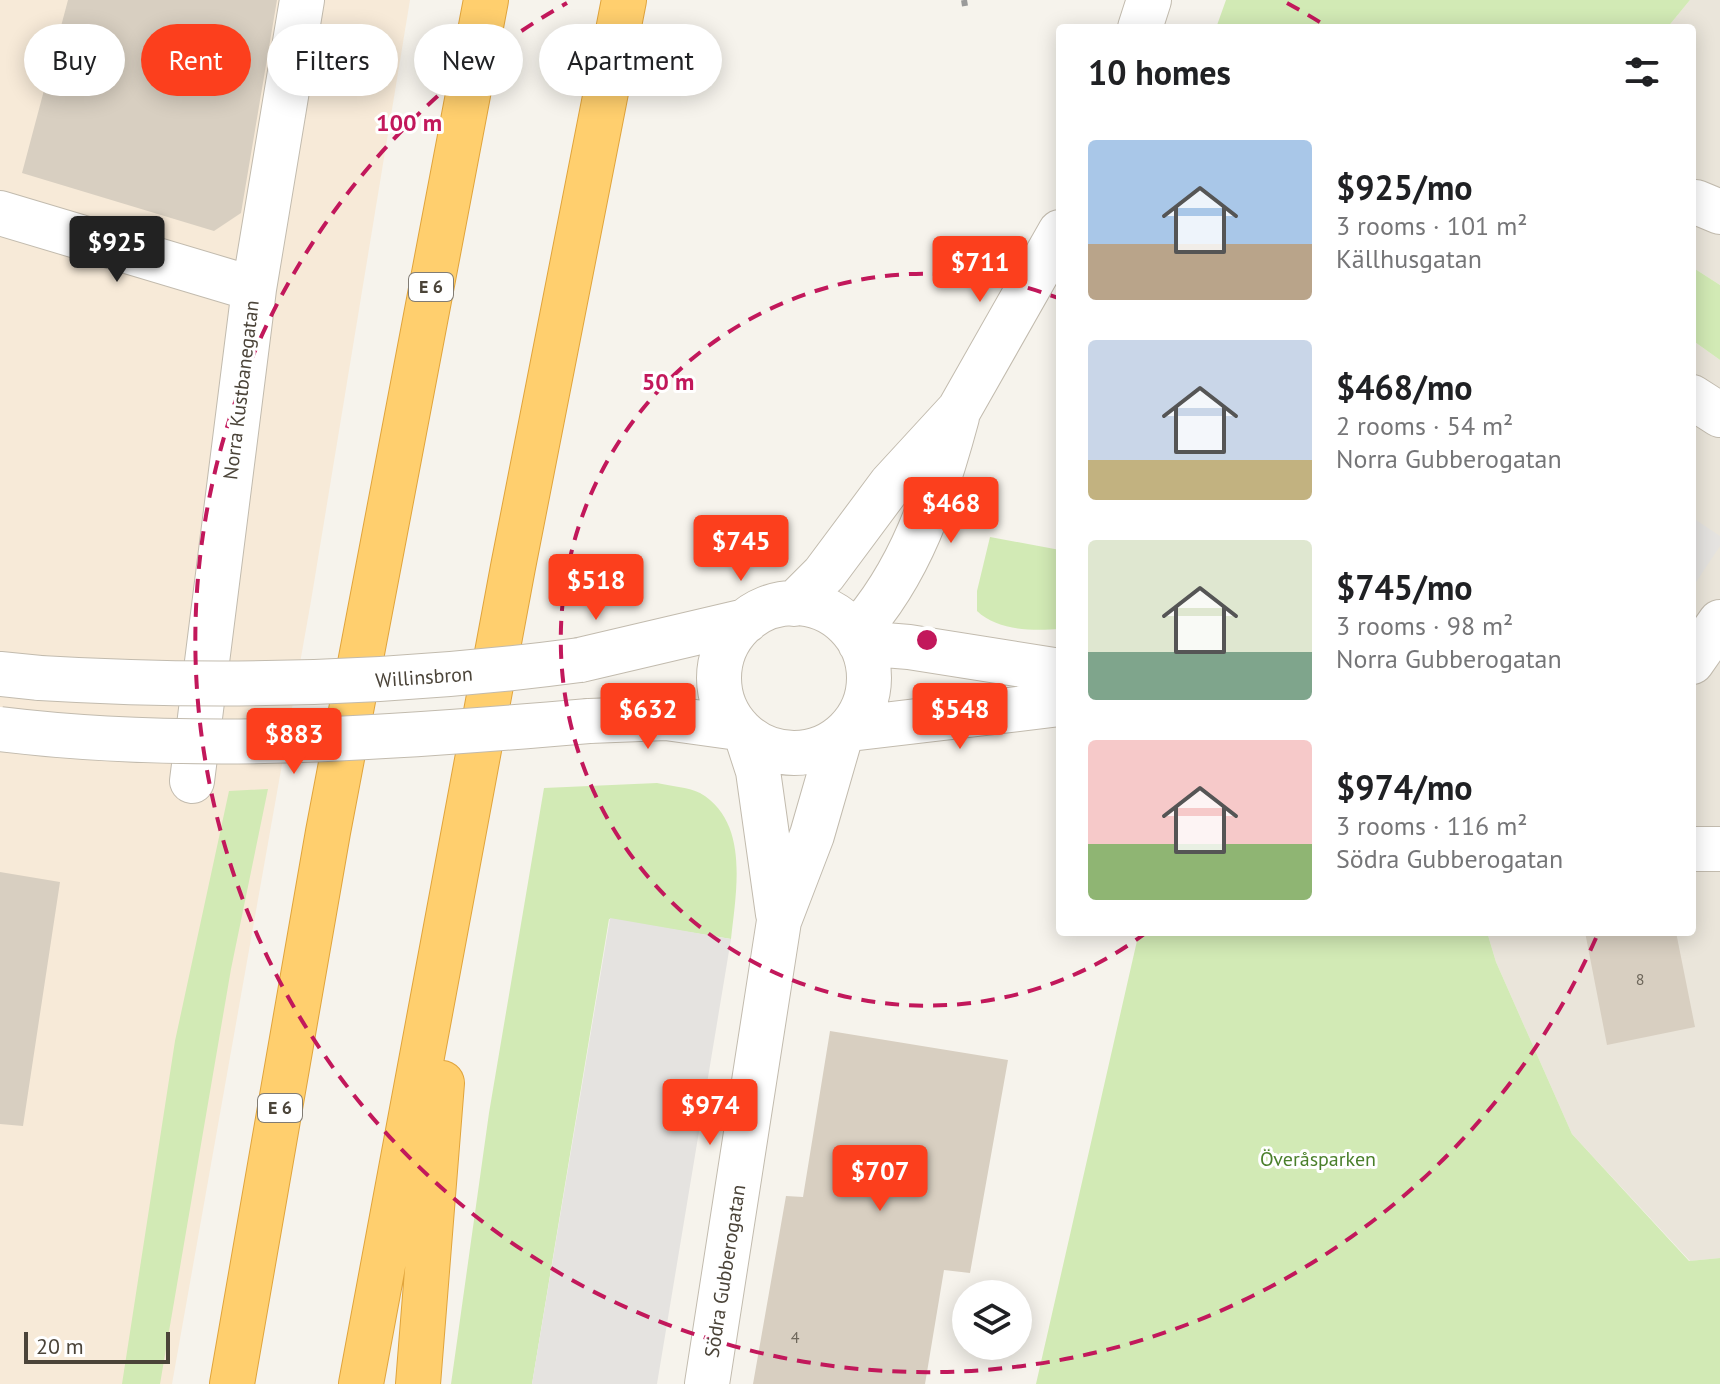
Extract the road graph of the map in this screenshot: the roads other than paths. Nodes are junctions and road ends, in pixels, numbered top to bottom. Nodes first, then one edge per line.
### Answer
1 (302, 0) edge
2 (486, 0) edge
3 (624, 0) edge
4 (1149, 0) edge
5 (1141, 24) edge
6 (0, 213) edge
7 (1056, 239) edge
8 (254, 289) junction
9 (1696, 400) edge
10 (959, 410) junction
11 (1720, 415) edge
12 (794, 604) junction
13 (746, 621) junction
14 (1720, 622) edge
15 (857, 638) junction
16 (1696, 656) edge
17 (1056, 670) edge
18 (0, 674) edge
19 (1056, 705) edge
20 (0, 729) edge
21 (743, 733) junction
22 (845, 734) junction
23 (192, 781) dead end
24 (1696, 849) edge
25 (1720, 849) edge
26 (460, 853) junction
27 (779, 921) junction
28 (232, 1384) edge
29 (361, 1384) edge
30 (418, 1384) edge
31 (707, 1384) edge

1 - 8 street, Norra Kustbanegatan
2 - 28 highway, E 6
3 - 26 highway
4 - 5 street
6 - 8 street
7 - 10 street
8 - 23 street, Norra Kustbanegatan
9 - 11 street
10 - 12 street
10 - 15 street
12 - 13 street
12 - 15 street
13 - 18 street, Willinsbron, bridge
13 - 21 street
14 - 16 street
15 - 17 street
15 - 22 street
19 - 22 street
20 - 21 street, bridge
21 - 22 street
21 - 27 street, Södra Gubberogatan
22 - 27 street, Södra Gubberogatan
24 - 25 street
26 - 29 highway
26 - 30 highway
27 - 31 street, Södra Gubberogatan

